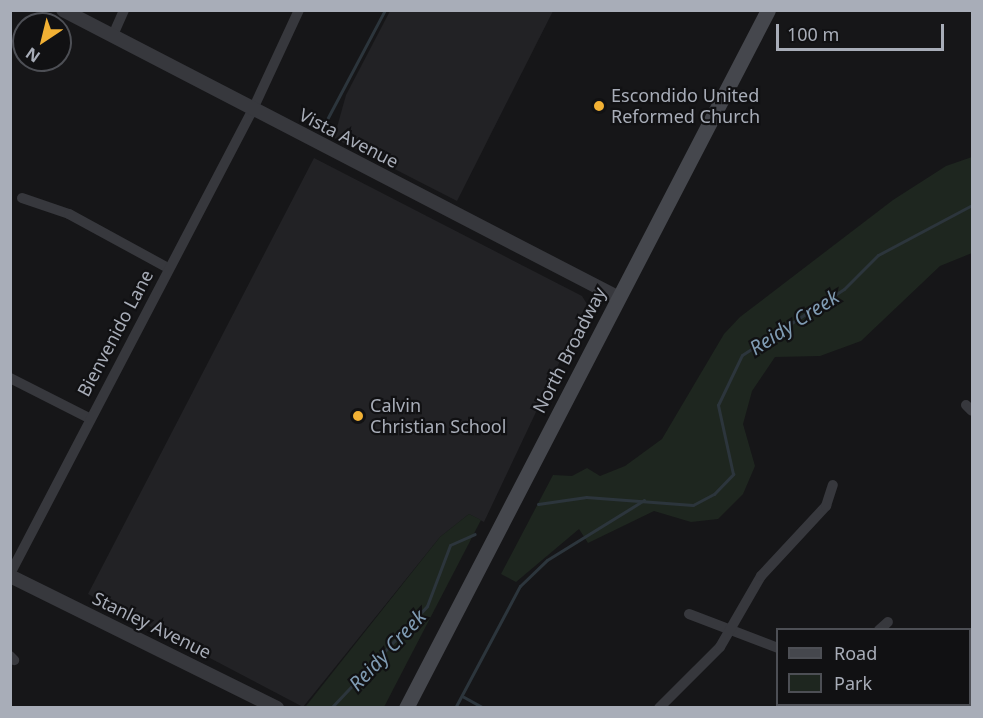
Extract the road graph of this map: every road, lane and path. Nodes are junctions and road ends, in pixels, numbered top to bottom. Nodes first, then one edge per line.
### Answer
1 (63, 10) edge
2 (124, 10) edge
3 (299, 10) edge
4 (768, 10) edge
5 (113, 35) junction
6 (253, 109) junction
7 (22, 198) dead end
8 (168, 268) junction
9 (618, 297) junction
10 (10, 378) edge
11 (89, 418) junction
12 (833, 485) dead end
13 (10, 575) edge
14 (689, 614) dead end
15 (731, 628) junction
16 (776, 648) edge
17 (277, 708) edge
18 (406, 708) edge
19 (659, 708) edge

1 - 5 street, Vista Avenue
2 - 5 street
3 - 6 street, Bienvenido Lane
4 - 9 main road, North Broadway
5 - 6 street, Vista Avenue
6 - 8 street, Bienvenido Lane
6 - 9 street, Vista Avenue
7 - 8 street
8 - 11 street, Bienvenido Lane
9 - 18 main road, North Broadway
10 - 11 street
11 - 13 street, Bienvenido Lane
12 - 15 street
13 - 17 street, Stanley Avenue
14 - 15 street
15 - 16 street
15 - 19 street

